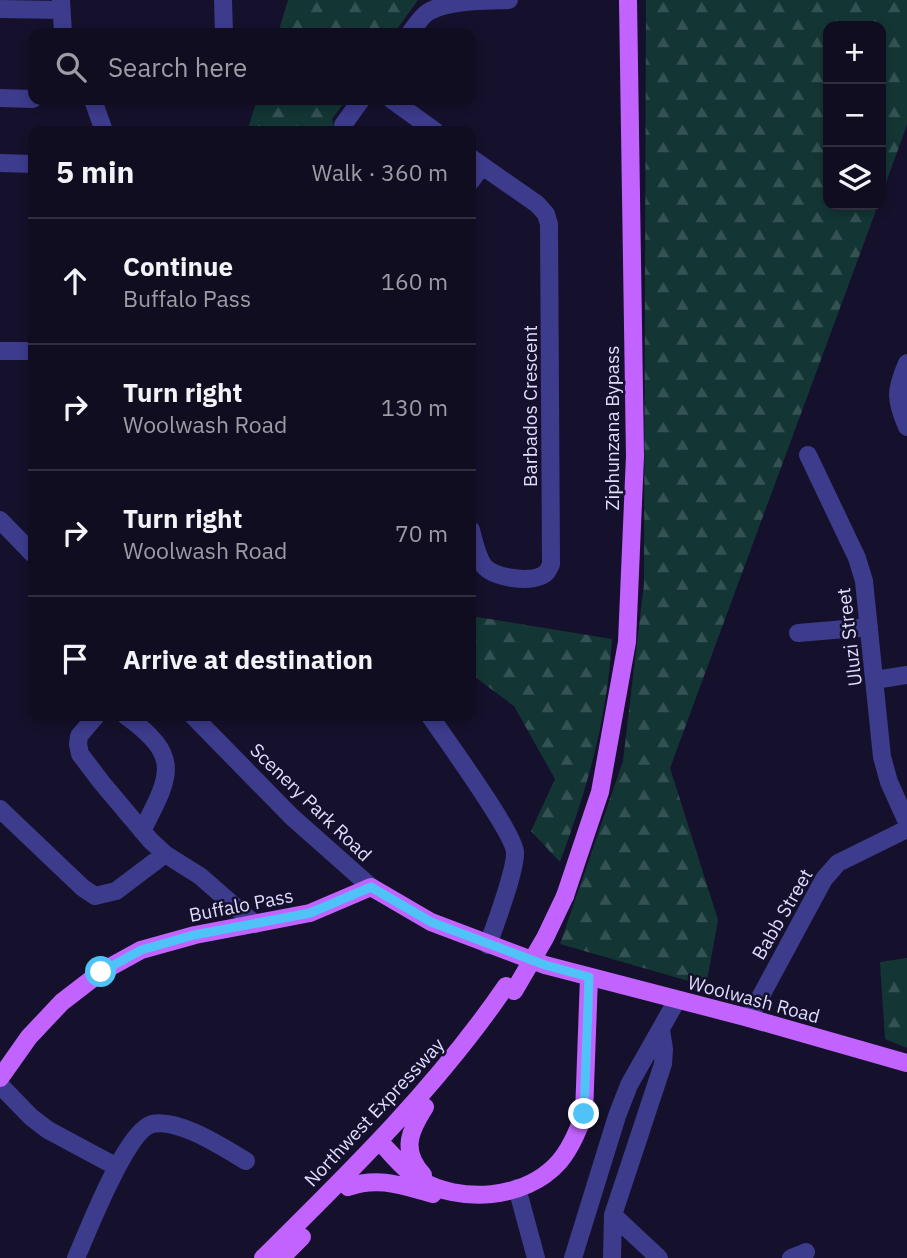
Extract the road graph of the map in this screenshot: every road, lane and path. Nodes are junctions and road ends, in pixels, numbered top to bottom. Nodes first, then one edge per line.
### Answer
1 (223, 0) edge
2 (509, 0) edge
3 (628, 0) edge
4 (61, 5) edge
5 (0, 9) edge
6 (63, 28) edge
7 (224, 28) edge
8 (414, 28) edge
9 (0, 98) edge
10 (28, 99) edge
11 (95, 105) edge
12 (357, 105) edge
13 (400, 105) edge
14 (343, 125) dead end
15 (102, 126) edge
16 (428, 126) edge
17 (0, 163) edge
18 (28, 164) edge
19 (476, 169) edge
20 (0, 351) edge
21 (28, 351) edge
22 (907, 363) edge
23 (907, 427) edge
24 (808, 455) dead end
25 (0, 520) edge
26 (476, 545) edge
27 (28, 546) edge
28 (869, 628) junction
29 (798, 633) dead end
30 (907, 675) edge
31 (875, 680) junction
32 (92, 721) edge
33 (132, 721) edge
34 (198, 721) edge
35 (433, 721) edge
36 (0, 809) edge
37 (907, 822) edge
38 (907, 828) edge
39 (142, 831) junction
40 (165, 854) junction
41 (371, 887) junction
42 (256, 924) junction
43 (488, 945) junction
44 (589, 977) junction
45 (510, 989) junction
46 (677, 1000) junction
47 (748, 1018) junction
48 (661, 1030) junction
49 (907, 1063) edge
50 (0, 1078) edge
51 (0, 1085) edge
52 (425, 1107) junction
53 (383, 1145) junction
54 (246, 1161) dead end
55 (117, 1167) junction
56 (348, 1187) junction
57 (517, 1188) junction
58 (446, 1191) junction
59 (467, 1194) junction
60 (613, 1215) junction
61 (76, 1258) edge
62 (263, 1258) edge
63 (281, 1258) edge
64 (536, 1258) edge
65 (573, 1258) edge
66 (612, 1258) edge
67 (659, 1258) edge

1 - 7 street
2 - 8 street
3 - 45 main road, Ziphunzana Bypass
4 - 5 street
4 - 6 street
9 - 10 street
11 - 15 street
12 - 14 street
13 - 16 street
17 - 18 street
19 - 26 street, Barbados Crescent
20 - 21 street
22 - 23 street
24 - 28 street, Uluzi Street
25 - 27 street
28 - 29 street
28 - 31 street, Uluzi Street
30 - 31 street
31 - 37 street, Uluzi Street
32 - 39 street
33 - 39 street
34 - 41 street, Scenery Park Road
35 - 43 street
36 - 40 street
38 - 47 street, Babb Street
39 - 40 street
40 - 42 street
41 - 42 main road, Buffalo Pass
41 - 43 main road, Woolwash Road
42 - 50 main road, Buffalo Pass
43 - 44 main road, Woolwash Road
44 - 46 main road, Woolwash Road
44 - 57 main road
45 - 52 main road, Northwest Expressway
45 - 53 main road, Northwest Expressway
46 - 47 main road, Woolwash Road
46 - 48 street
47 - 49 main road, Woolwash Road
48 - 60 street
48 - 65 street
51 - 55 street
52 - 53 main road, Northwest Expressway
52 - 58 main road
53 - 56 main road, Northwest Expressway
53 - 58 main road
53 - 62 main road, Northwest Expressway
54 - 55 street
55 - 61 street
56 - 59 main road
56 - 63 main road, Northwest Expressway
57 - 59 main road
57 - 64 street
58 - 59 main road
60 - 66 street
60 - 67 street

